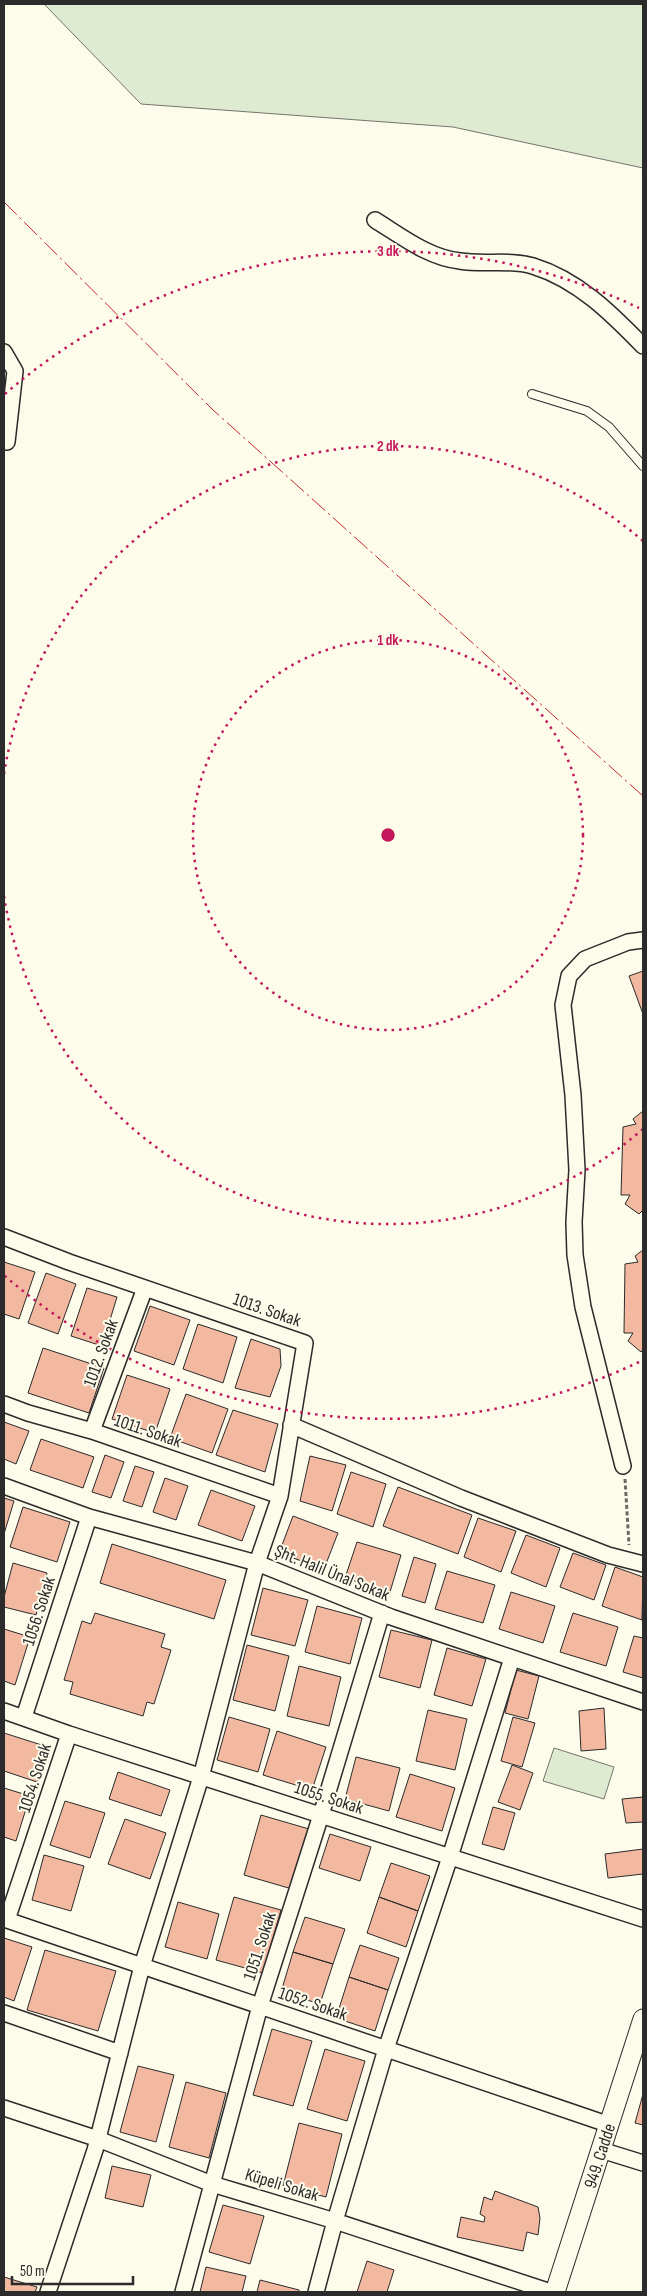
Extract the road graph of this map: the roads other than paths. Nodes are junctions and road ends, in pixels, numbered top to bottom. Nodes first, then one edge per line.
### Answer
1 (375, 220) dead end
2 (643, 346) edge
3 (4, 352) edge
4 (532, 394) dead end
5 (7, 442) dead end
6 (643, 466) edge
7 (643, 940) edge
8 (4, 1237) edge
9 (145, 1288) junction
10 (4, 1404) edge
11 (291, 1426) junction
12 (92, 1431) junction
13 (622, 1466) road end
14 (4, 1486) edge
15 (280, 1496) junction
16 (89, 1517) junction
17 (636, 1562) edge
18 (257, 1563) junction
19 (382, 1613) junction
20 (512, 1658) junction
21 (643, 1702) edge
22 (4, 1711) edge
23 (24, 1717) junction
24 (69, 1734) junction
25 (200, 1776) junction
26 (321, 1815) junction
27 (450, 1857) junction
28 (5, 1919) edge
29 (643, 1919) edge
30 (142, 1966) junction
31 (260, 2006) junction
32 (4, 2013) edge
33 (643, 2019) edge
34 (386, 2049) junction
35 (638, 2052) edge
36 (120, 2053) junction
37 (4, 2108) edge
38 (610, 2125) junction
39 (98, 2139) junction
40 (602, 2150) junction
41 (643, 2163) edge
42 (212, 2184) junction
43 (335, 2221) junction
44 (48, 2292) edge
45 (183, 2292) edge
46 (316, 2292) edge
47 (551, 2292) edge
48 (555, 2292) edge

1 - 2 street
3 - 5 street
4 - 6 lane
7 - 13 street
8 - 9 street, 1013. Sokak
9 - 11 street, 1013. Sokak
9 - 12 street, 1012. Sokak
10 - 12 street, 1011. Sokak
11 - 15 street, 1013. Sokak
11 - 17 street
12 - 15 street, 1011. Sokak
14 - 16 street, Şht. Halil Ünal Sokak
15 - 18 street, 1013. Sokak
16 - 18 street, Şht. Halil Ünal Sokak
16 - 23 street, 1056. Sokak
18 - 19 street, Şht. Halil Ünal Sokak
18 - 25 street, 1013. Sokak
19 - 20 street, Şht. Halil Ünal Sokak
19 - 26 street, 1051. Sokak
20 - 21 street, Şht. Halil Ünal Sokak
20 - 27 street
22 - 23 street, 1055. Sokak
23 - 24 street, 1055. Sokak
24 - 25 street, 1055. Sokak
24 - 28 street, 1054. Sokak
25 - 26 street, 1055. Sokak
25 - 30 street, 1013. Sokak
26 - 27 street, 1055. Sokak
26 - 31 street, 1051. Sokak
27 - 29 street, 1055. Sokak
27 - 34 street
28 - 30 street, 1052. Sokak
30 - 31 street, 1052. Sokak
30 - 36 street, 1013. Sokak
31 - 34 street, 1052. Sokak
31 - 42 street, 1051. Sokak
32 - 36 street
33 - 35 street, 949. Cadde
34 - 38 street, 1052. Sokak
34 - 43 street
35 - 38 street, 949. Cadde
36 - 39 street, 1013. Sokak
37 - 39 street, Küpeli Sokak
38 - 40 street, 949. Cadde
39 - 42 street, Küpeli Sokak
39 - 44 street, 1013. Sokak
40 - 41 street
40 - 48 street, 949. Cadde
42 - 43 street, Küpeli Sokak
42 - 45 street, 1051. Sokak
43 - 46 street
43 - 47 street, Küpeli Sokak

